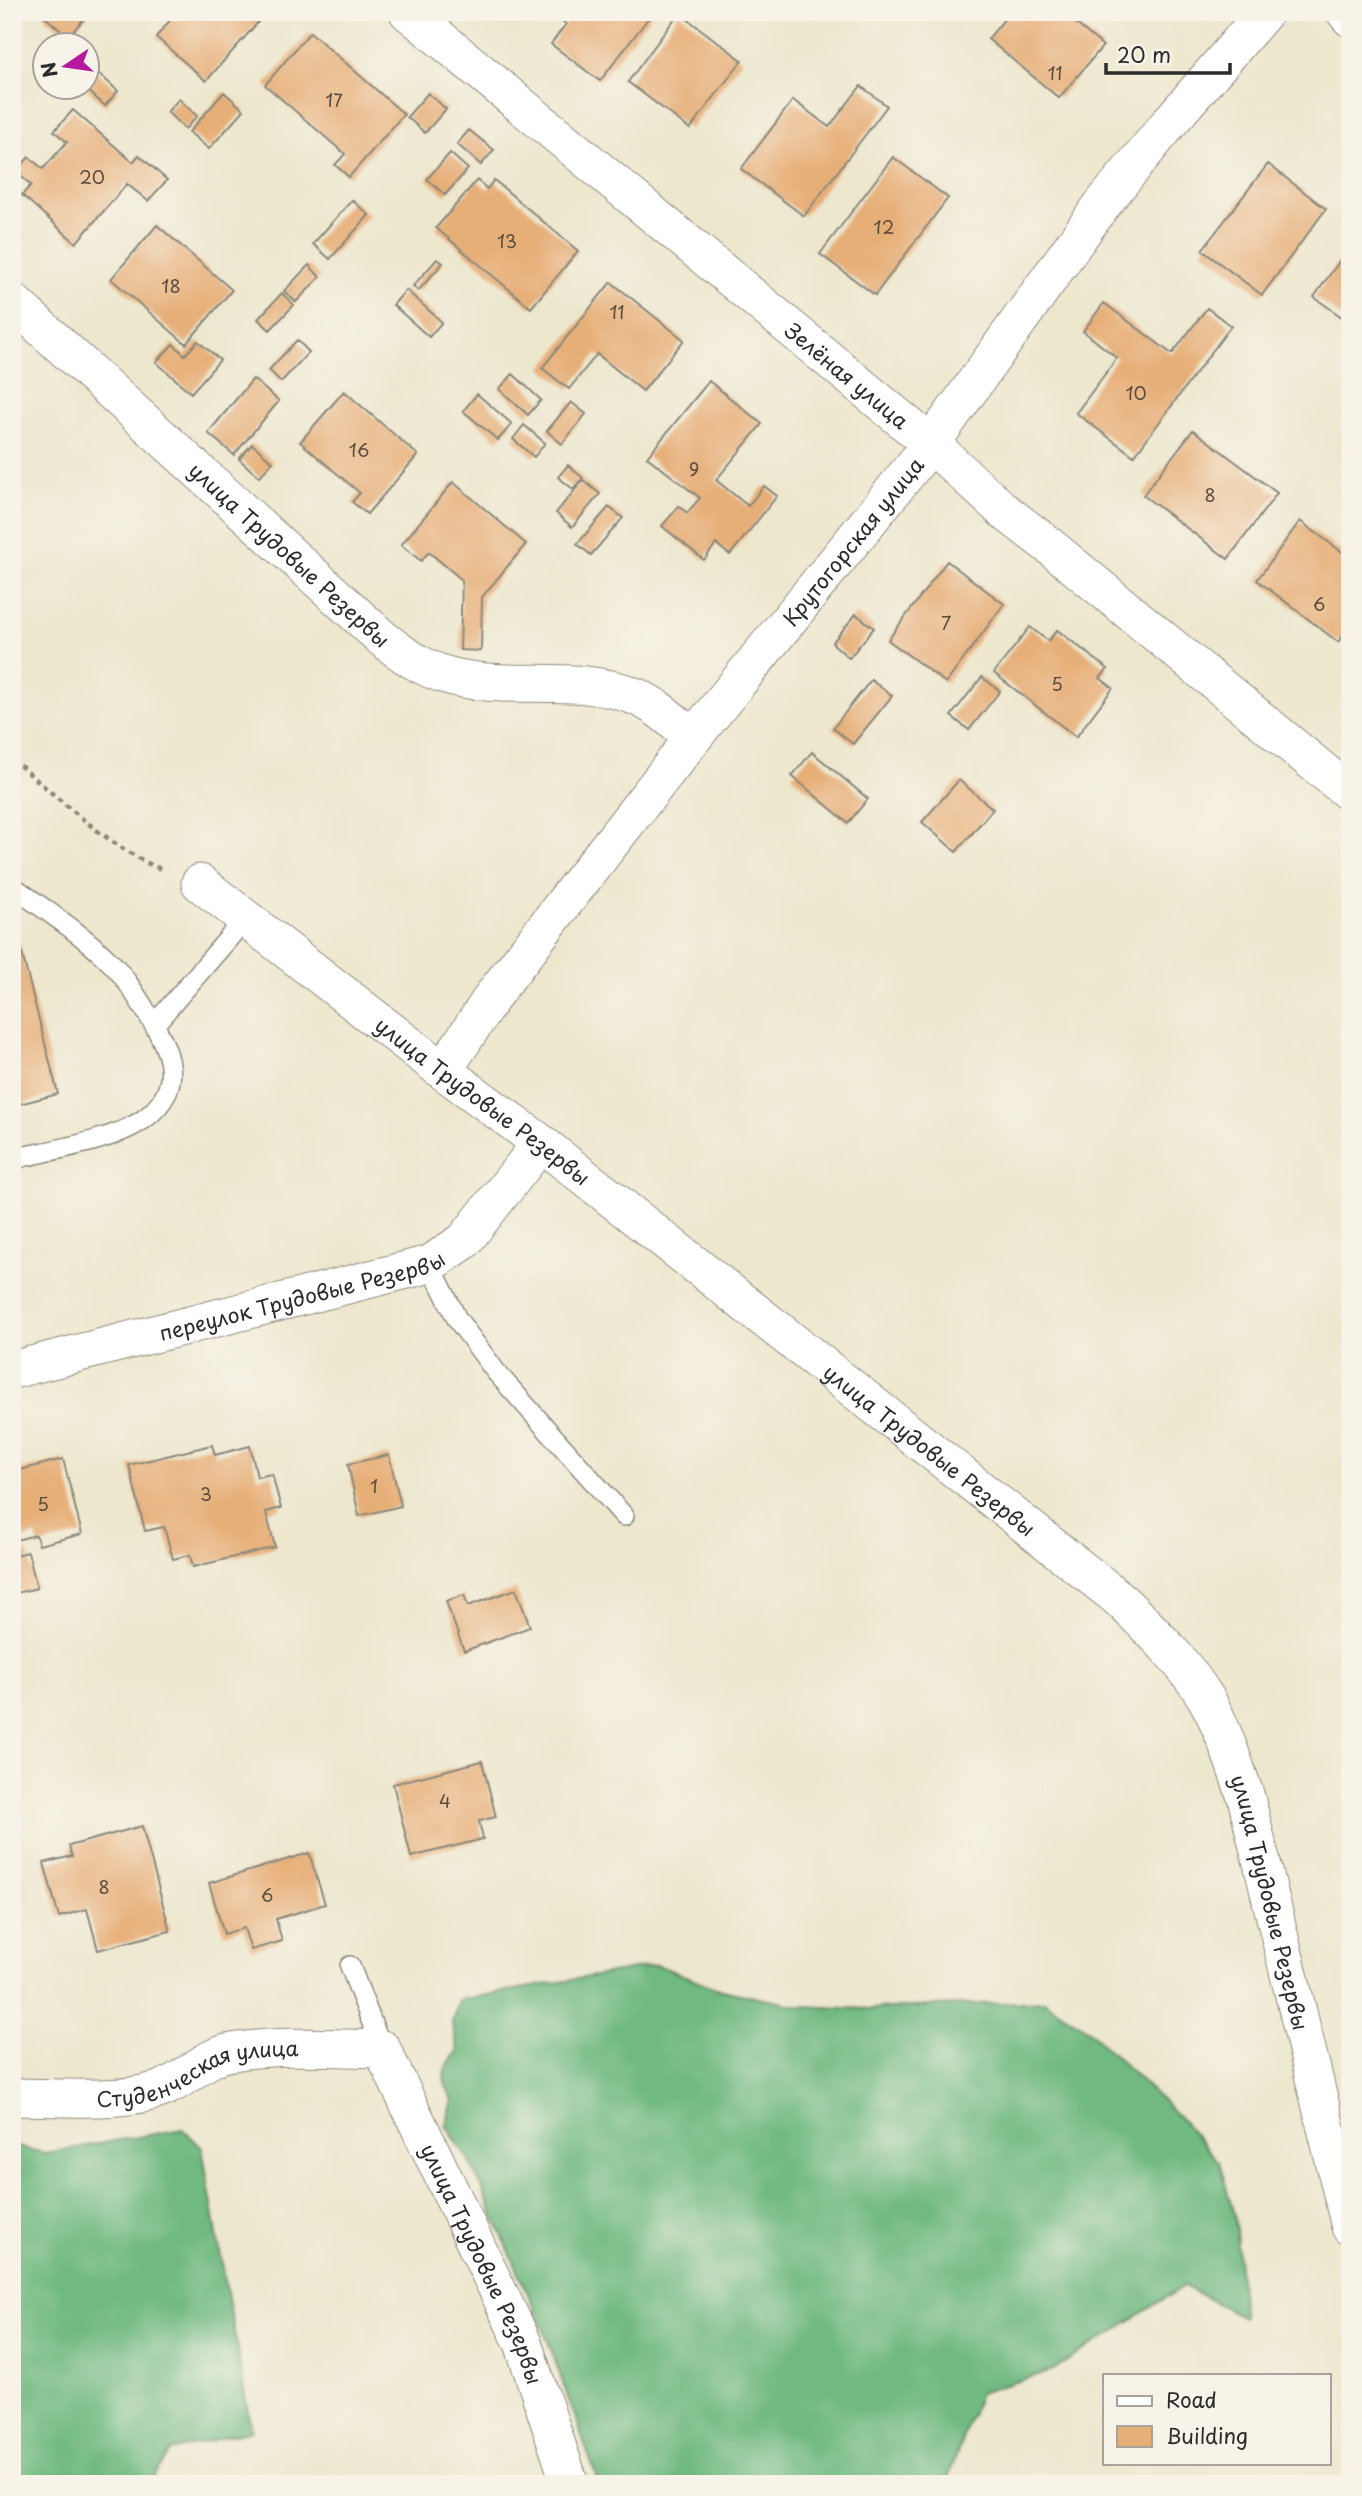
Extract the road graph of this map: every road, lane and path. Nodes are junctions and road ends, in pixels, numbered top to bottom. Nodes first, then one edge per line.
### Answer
1 (408, 12) edge
2 (1265, 12) edge
3 (1345, 12) edge
4 (1350, 18) edge
5 (12, 301) edge
6 (930, 444) junction
7 (693, 738) junction
8 (12, 759) edge
9 (1350, 793) edge
10 (200, 883) joint
11 (12, 886) edge
12 (246, 918) junction
13 (154, 1025) junction
14 (443, 1071) junction
15 (541, 1143) junction
16 (12, 1159) edge
17 (430, 1264) junction
18 (12, 1370) edge
19 (624, 1516) dead end
20 (350, 1966) dead end
21 (382, 2049) junction
22 (12, 2097) edge
23 (1350, 2227) edge
24 (570, 2484) edge

1 - 6 street, Зелёная улица
2 - 6 street, Крутогорская улица
3 - 4 street
5 - 7 street, улица Трудовые Резервы
6 - 7 street, Крутогорская улица
6 - 9 street, Зелёная улица
7 - 14 street, Крутогорская улица
8 - 10 path
10 - 12 street, улица Трудовые Резервы
11 - 13 lane
12 - 13 lane
12 - 14 street, улица Трудовые Резервы
13 - 16 lane
14 - 15 street, улица Трудовые Резервы
15 - 17 street, переулок Трудовые Резервы
15 - 23 street, улица Трудовые Резервы
17 - 18 street, переулок Трудовые Резервы
17 - 19 lane
20 - 21 lane
21 - 22 street, Студенческая улица
21 - 24 street, улица Трудовые Резервы

